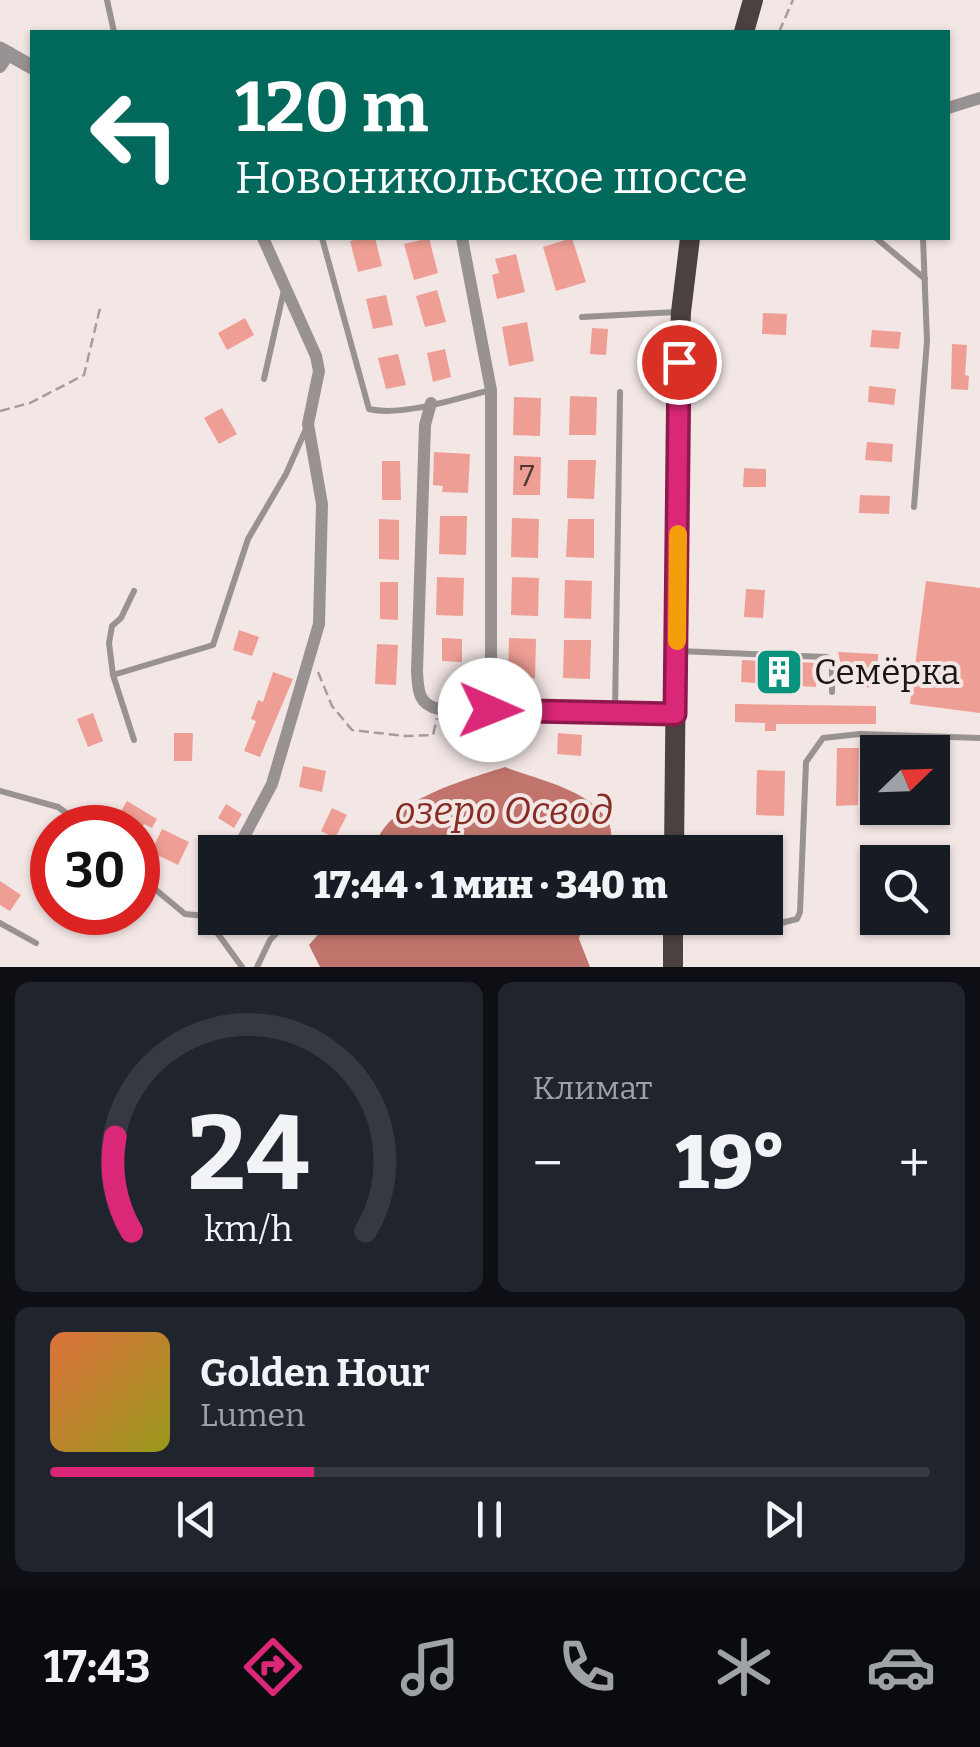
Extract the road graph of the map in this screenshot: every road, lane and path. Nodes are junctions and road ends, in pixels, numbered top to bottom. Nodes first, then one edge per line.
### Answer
1 (106, 0) edge
2 (753, 0) edge
3 (793, 0) edge
4 (114, 30) edge
5 (745, 30) edge
6 (780, 30) edge
7 (3, 56) edge
8 (30, 65) edge
9 (980, 98) edge
10 (950, 107) edge
11 (265, 240) edge
12 (323, 240) edge
13 (462, 240) edge
14 (690, 240) edge
15 (878, 240) edge
16 (923, 240) edge
17 (926, 280) junction
18 (286, 284) junction
19 (101, 304) dead end
20 (681, 312) junction
21 (582, 318) dead end
22 (264, 379) dead end
23 (491, 390) junction
24 (620, 392) dead end
25 (431, 403) junction
26 (0, 411) edge
27 (308, 424) junction
28 (914, 506) dead end
29 (134, 590) dead end
30 (676, 651) junction
31 (311, 656) junction
32 (114, 675) junction
33 (832, 692) dead end
34 (439, 708) junction
35 (490, 710) junction
36 (615, 713) junction
37 (675, 714) junction
38 (980, 738) edge
39 (134, 740) dead end
40 (0, 792) edge
41 (50, 805) edge
42 (245, 835) edge
43 (674, 835) edge
44 (160, 893) edge
45 (198, 915) edge
46 (783, 922) edge
47 (0, 924) edge
48 (219, 935) edge
49 (275, 935) edge
50 (673, 935) edge
51 (36, 944) dead end
52 (242, 967) edge
53 (257, 967) edge
54 (673, 967) edge

1 - 4 lane
2 - 5 highway
3 - 6 path
7 - 8 street
9 - 10 street
11 - 18 street
12 - 25 lane
13 - 23 street
14 - 20 highway
15 - 17 lane
16 - 17 lane
17 - 28 lane
18 - 22 lane
18 - 27 street
19 - 26 path
20 - 21 lane
20 - 30 highway
23 - 25 lane
23 - 35 street
24 - 36 lane
25 - 34 street
27 - 31 street
27 - 32 lane
29 - 32 lane
30 - 33 lane
30 - 37 highway
31 - 34 path
31 - 42 street
32 - 39 lane
34 - 35 street
35 - 36 street
36 - 37 street
37 - 43 highway
38 - 46 lane
40 - 41 lane
44 - 45 lane
47 - 51 lane
48 - 52 lane
49 - 53 lane
50 - 54 highway

